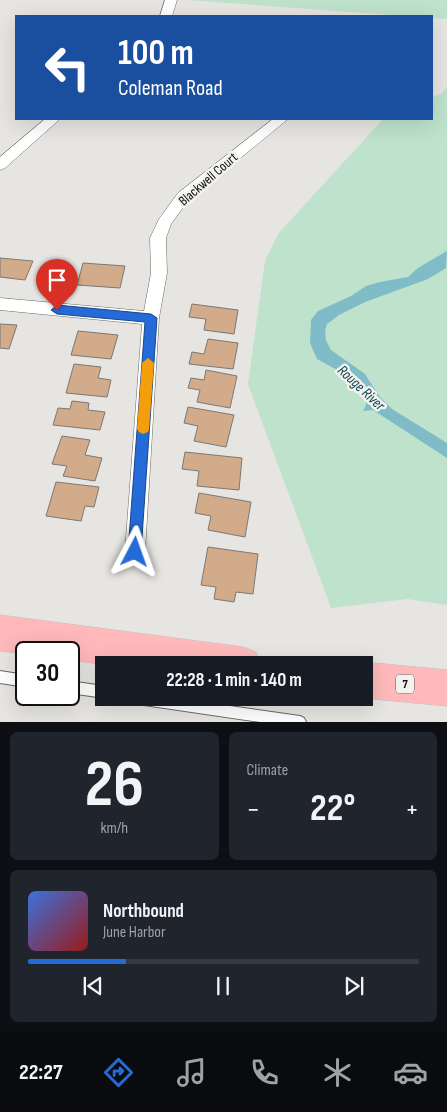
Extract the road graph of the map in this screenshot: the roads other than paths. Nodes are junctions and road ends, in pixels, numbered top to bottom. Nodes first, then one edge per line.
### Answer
1 (171, 0) edge
2 (166, 15) edge
3 (52, 120) edge
4 (279, 120) edge
5 (2, 160) edge
6 (0, 304) edge
7 (151, 318) junction
8 (135, 552) dead end
9 (0, 633) edge
10 (175, 656) edge
11 (0, 677) edge
12 (15, 679) edge
13 (373, 681) edge
14 (447, 688) edge
15 (80, 689) edge
16 (95, 691) edge
17 (191, 706) edge
18 (300, 722) edge

1 - 2 street
3 - 5 street
4 - 7 street, Blackwell Court
6 - 7 street
7 - 8 street, Blackwell Court
9 - 10 main road
11 - 12 lane
13 - 14 main road, 7
15 - 16 lane
17 - 18 lane

